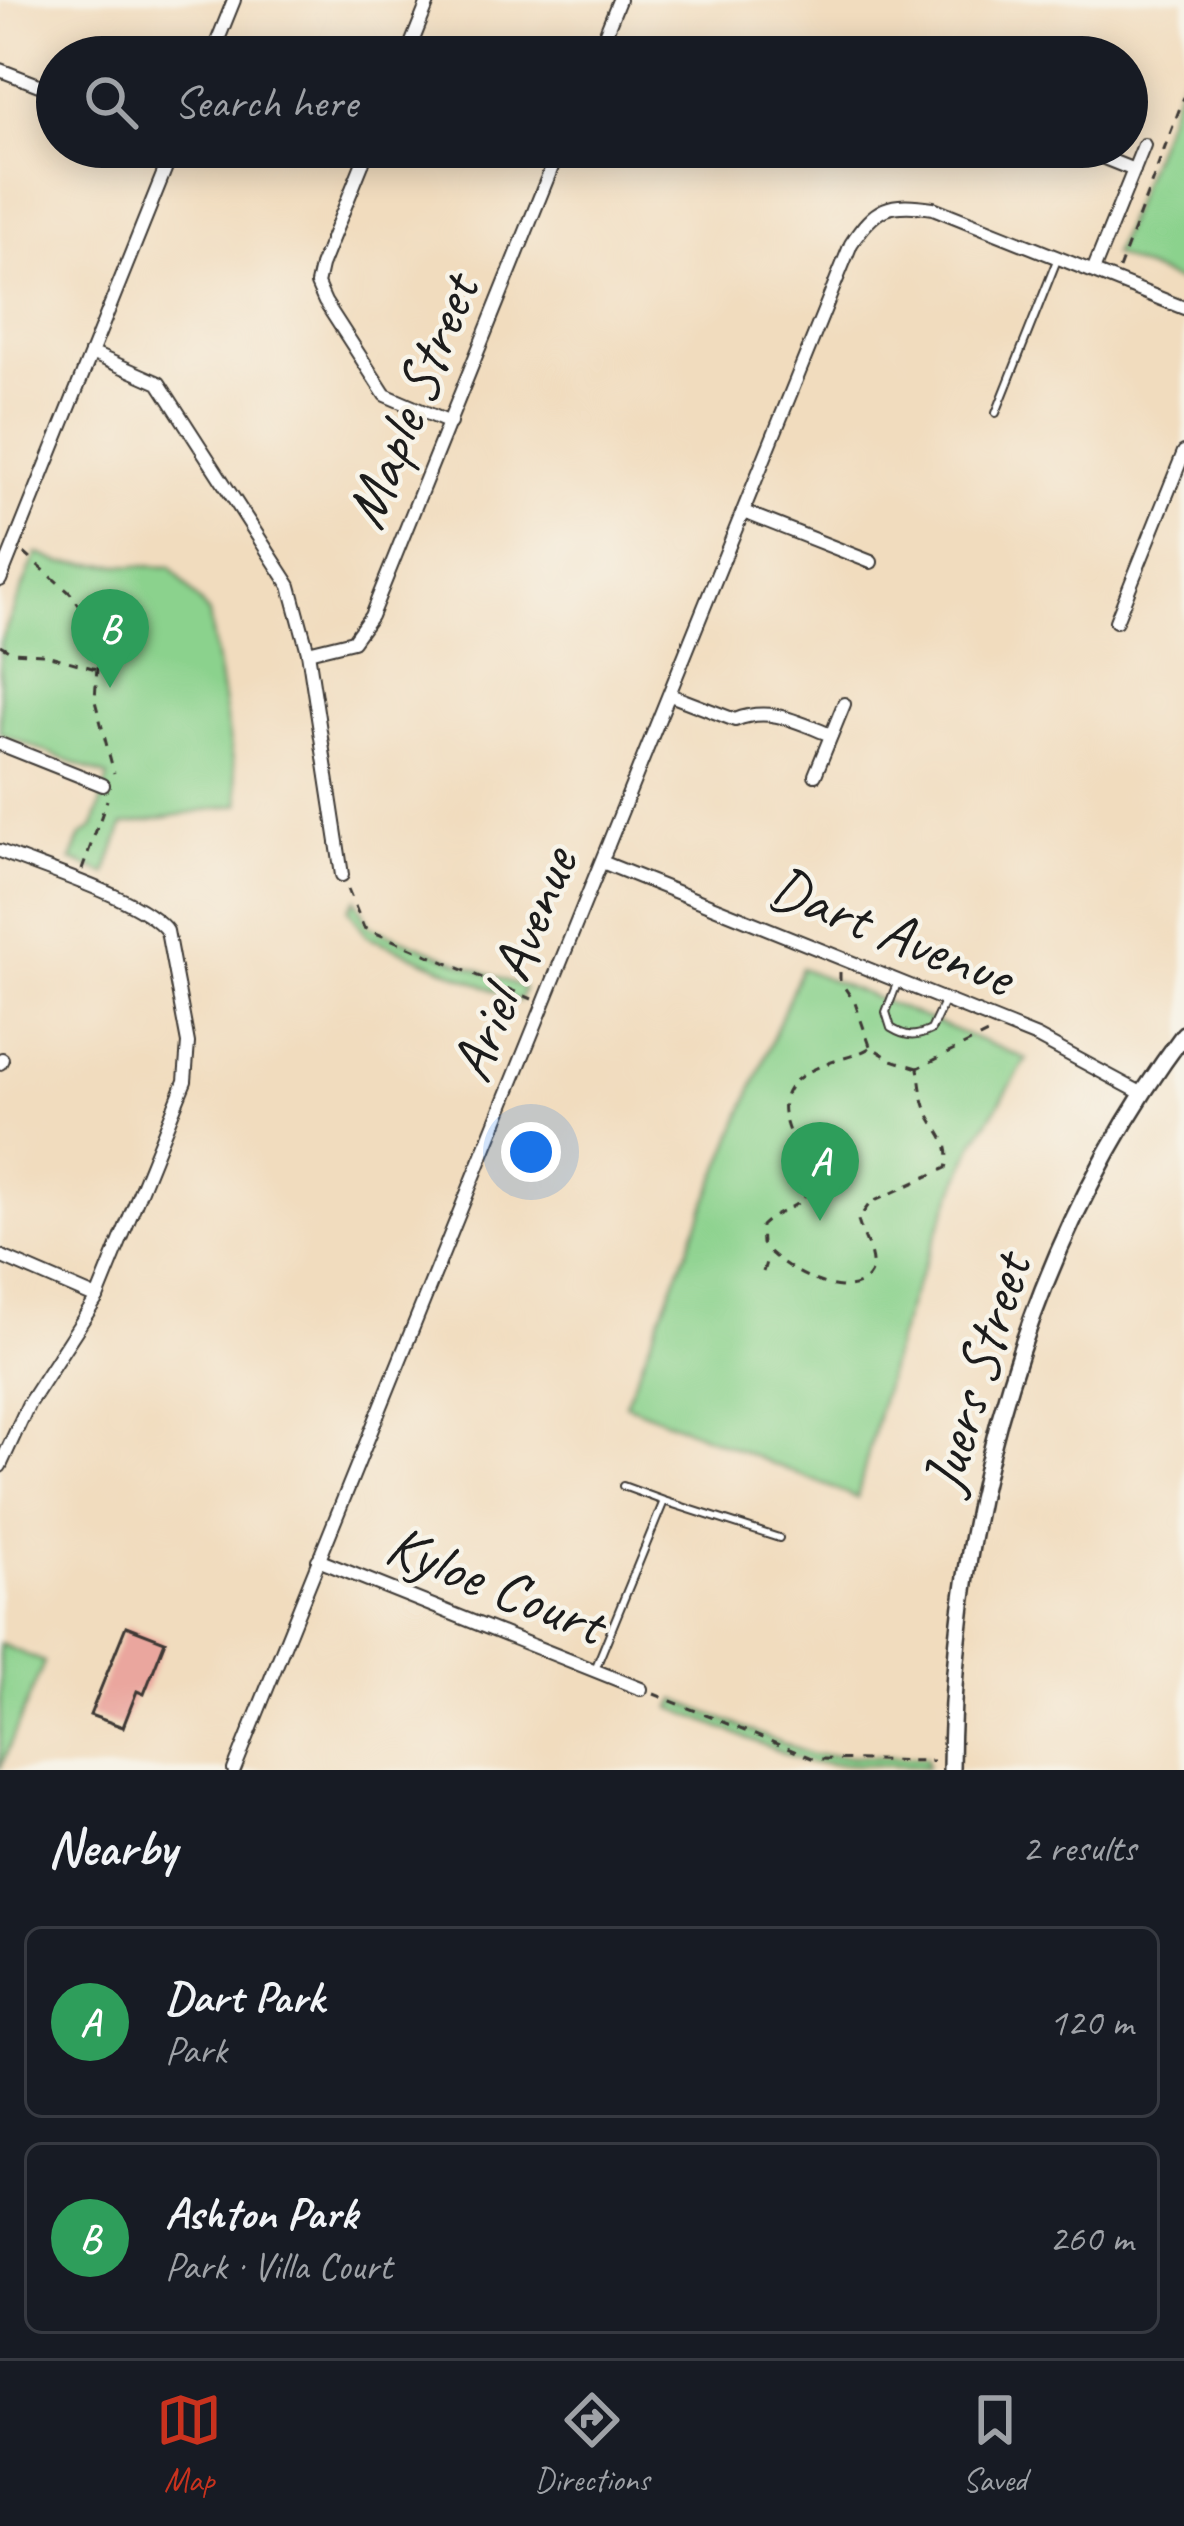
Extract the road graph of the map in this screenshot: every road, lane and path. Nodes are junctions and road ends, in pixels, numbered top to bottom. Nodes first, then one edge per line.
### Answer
1 (234, 0) edge
2 (429, 0) edge
3 (619, 0) edge
4 (219, 36) edge
5 (414, 36) edge
6 (604, 36) edge
7 (0, 70) edge
8 (36, 84) edge
9 (1184, 97) edge
10 (166, 168) edge
11 (361, 168) edge
12 (552, 168) edge
13 (1129, 168) edge
14 (1134, 170) joint
15 (1058, 258) junction
16 (1093, 272) junction
17 (1116, 280) junction
18 (1184, 308) edge
19 (91, 352) junction
20 (996, 413) dead end
21 (450, 423) junction
22 (1184, 452) edge
23 (744, 512) junction
24 (14, 545) junction
25 (871, 562) dead end
26 (0, 580) edge
27 (1116, 621) dead end
28 (0, 645) edge
29 (308, 652) junction
30 (97, 669) junction
31 (670, 694) junction
32 (844, 704) dead end
33 (831, 735) junction
34 (0, 744) edge
35 (814, 775) dead end
36 (103, 785) dead end
37 (0, 851) edge
38 (602, 862) junction
39 (342, 875) joint
40 (77, 883) junction
41 (844, 958) junction
42 (898, 981) junction
43 (945, 999) junction
44 (544, 1004) junction
45 (1007, 1025) junction
46 (1184, 1034) edge
47 (871, 1047) junction
48 (918, 1067) junction
49 (1143, 1094) junction
50 (769, 1254) junction
51 (0, 1256) edge
52 (764, 1272) dead end
53 (97, 1298) junction
54 (4, 1447) edge
55 (0, 1466) edge
56 (623, 1486) dead end
57 (664, 1501) junction
58 (779, 1538) dead end
59 (318, 1560) junction
60 (594, 1671) junction
61 (641, 1689) joint
62 (933, 1761) dead end
63 (234, 1770) edge
64 (951, 1770) edge

1 - 4 street
2 - 5 street
3 - 6 street
7 - 8 street
9 - 17 path
10 - 19 street
11 - 21 street
12 - 21 street, Maple Street
13 - 14 street
14 - 16 street
15 - 16 street
15 - 20 lane
15 - 23 street, Ariel Avenue
16 - 17 street
17 - 18 street
19 - 24 street
19 - 29 street
21 - 29 street, Maple Street
22 - 27 street
23 - 25 street
23 - 31 street, Ariel Avenue
24 - 26 street
24 - 30 path
28 - 30 path
29 - 39 street
30 - 40 path
31 - 33 street
31 - 38 street, Ariel Avenue
32 - 33 street
33 - 35 street
34 - 36 street
37 - 40 street
38 - 41 street, Dart Avenue
38 - 44 street, Ariel Avenue
39 - 44 path
40 - 53 street
41 - 42 street, Dart Avenue
41 - 47 path
42 - 43 street, Dart Avenue
42 - 43 lane
43 - 45 street, Dart Avenue
44 - 59 street, Ariel Avenue
45 - 48 path
45 - 49 street, Dart Avenue
46 - 49 street, Juers Street
47 - 48 path
47 - 50 path
48 - 50 path
49 - 64 street, Juers Street
50 - 52 path
51 - 53 street
53 - 54 street
54 - 55 street
56 - 57 lane
57 - 58 lane
57 - 60 lane
59 - 60 street, Kyloe Court
59 - 63 street, Ariel Avenue
60 - 61 street, Kyloe Court
61 - 62 path

